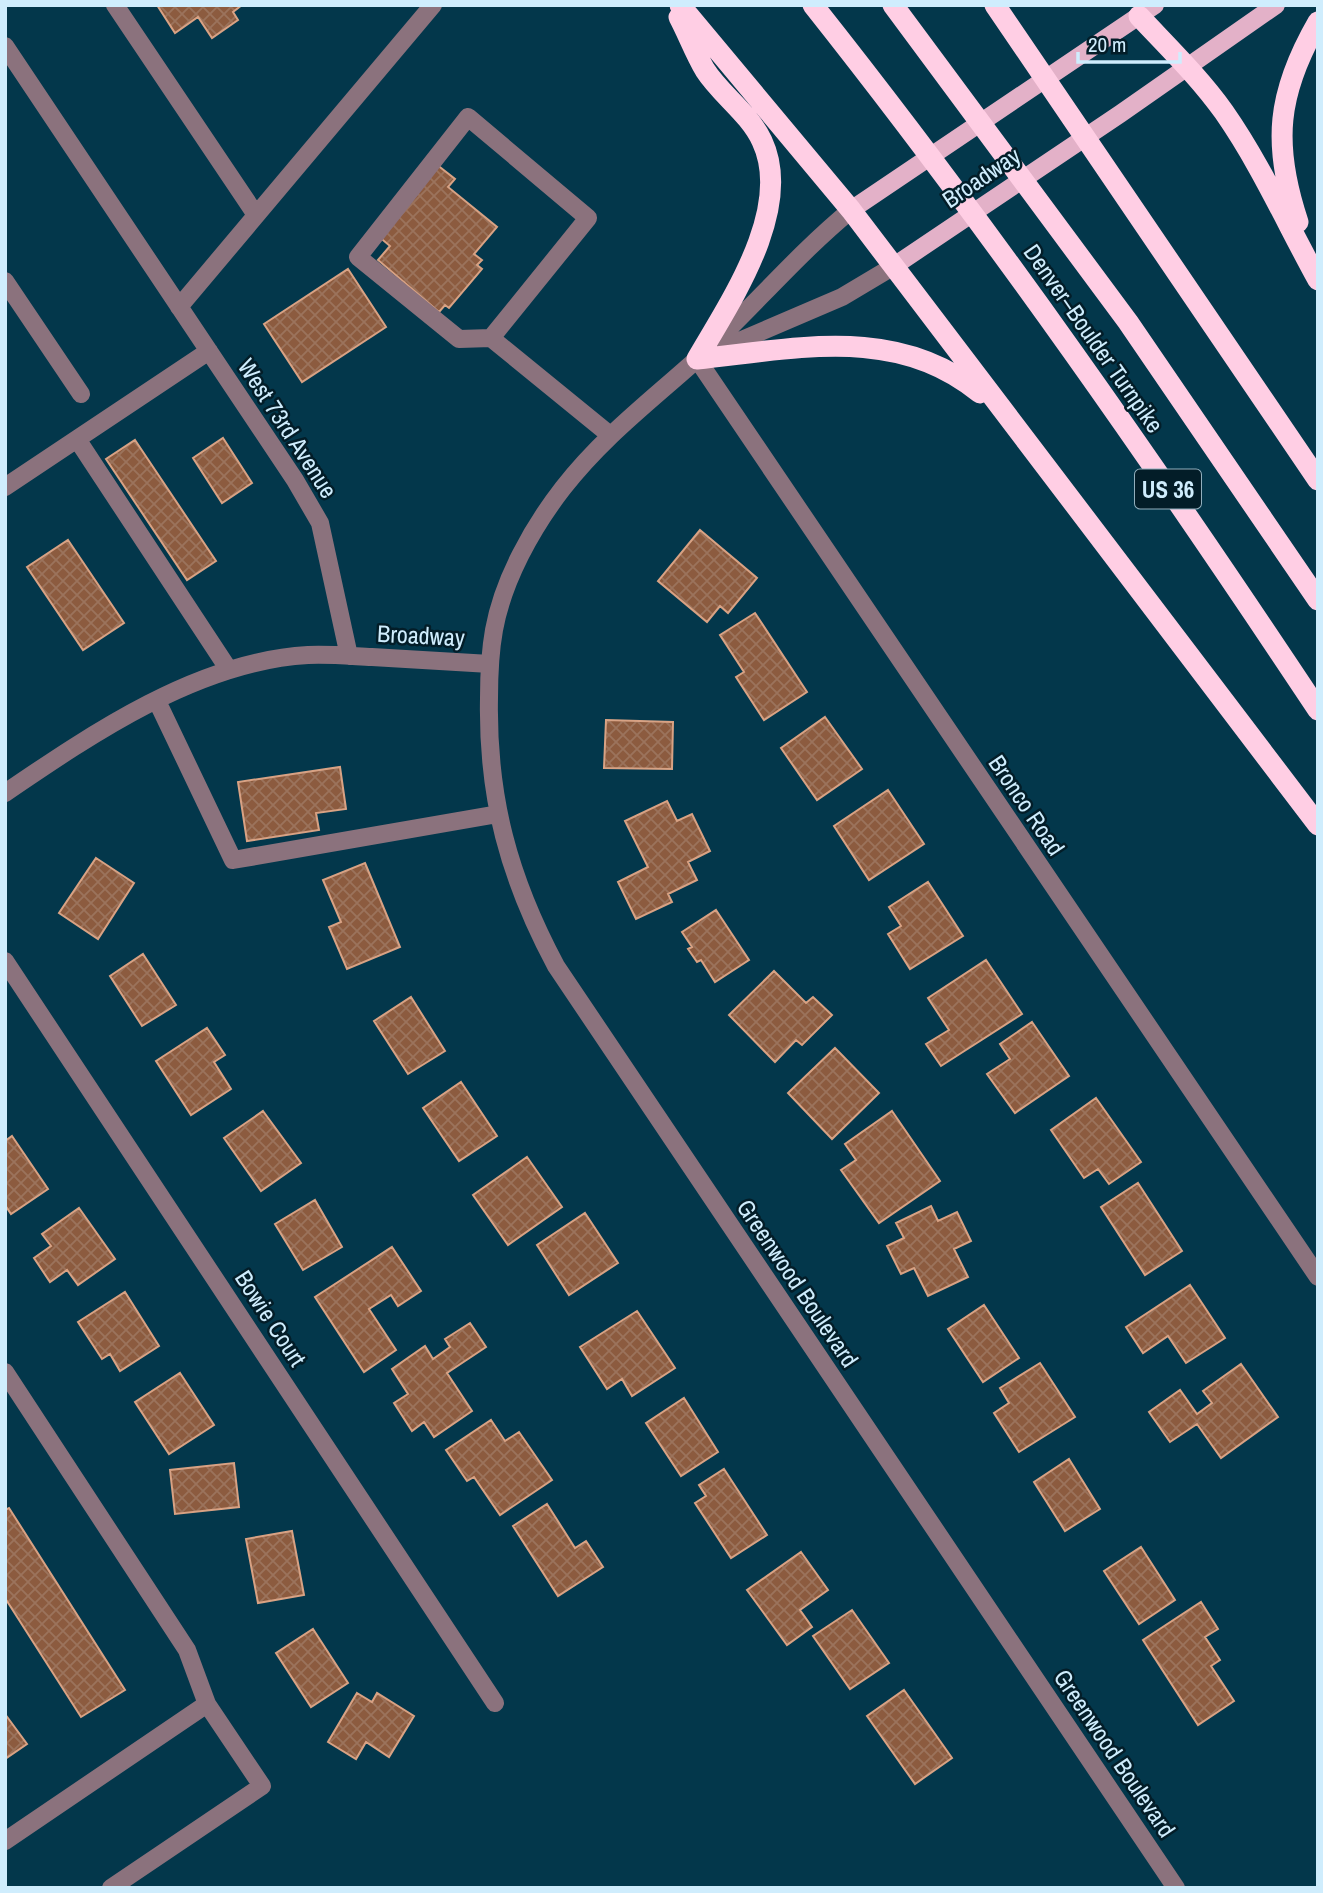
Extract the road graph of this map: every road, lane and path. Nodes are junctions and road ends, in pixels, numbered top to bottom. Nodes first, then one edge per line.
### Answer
1 (115, 5) edge
2 (433, 5) edge
3 (673, 5) edge
4 (680, 5) edge
5 (813, 5) edge
6 (893, 5) edge
7 (1276, 5) edge
8 (998, 9) edge
9 (1147, 10) edge
10 (1318, 22) edge
11 (5, 46) edge
12 (1186, 68) junction
13 (851, 210) junction
14 (256, 215) junction
15 (894, 266) junction
16 (1317, 278) edge
17 (5, 281) edge
18 (179, 307) junction
19 (491, 338) junction
20 (209, 351) junction
21 (697, 359) junction
22 (81, 394) dead end
23 (1008, 419) junction
24 (610, 435) junction
25 (77, 439) junction
26 (1318, 480) edge
27 (5, 487) edge
28 (1318, 600) edge
29 (349, 656) junction
30 (490, 664) junction
31 (229, 670) junction
32 (156, 701) junction
33 (1318, 710) edge
34 (5, 793) edge
35 (498, 814) junction
36 (1318, 825) edge
37 (5, 961) edge
38 (1318, 1277) edge
39 (5, 1372) edge
40 (495, 1703) dead end
41 (207, 1704) junction
42 (5, 1841) edge
43 (111, 1888) edge
44 (1176, 1888) edge

1 - 14 street
2 - 14 street
3 - 21 highway
4 - 13 highway
5 - 33 highway, Denver–Boulder Turnpike / US 36
6 - 28 highway
7 - 12 main road, Broadway
8 - 26 highway
9 - 12 highway
9 - 13 main road, Broadway
10 - 16 highway
11 - 18 street, West 73rd Avenue
12 - 15 main road, Broadway
12 - 16 highway
13 - 15 highway
13 - 21 street, Broadway
14 - 18 street
15 - 21 street, Broadway
15 - 23 highway
17 - 22 street
18 - 20 street, West 73rd Avenue
19 - 19 street
19 - 24 street
20 - 25 street
20 - 29 street, West 73rd Avenue
21 - 23 highway
21 - 24 street, Broadway
21 - 38 street, Bronco Road
23 - 36 highway
24 - 30 street, Broadway
25 - 27 street
25 - 31 street
29 - 30 street, Broadway
29 - 31 street, Broadway
30 - 35 street, Greenwood Boulevard
31 - 32 street, Broadway
32 - 34 street, Broadway
32 - 35 street
35 - 44 street, Greenwood Boulevard
37 - 40 street, Bowie Court
39 - 41 street
41 - 42 street
41 - 43 street

